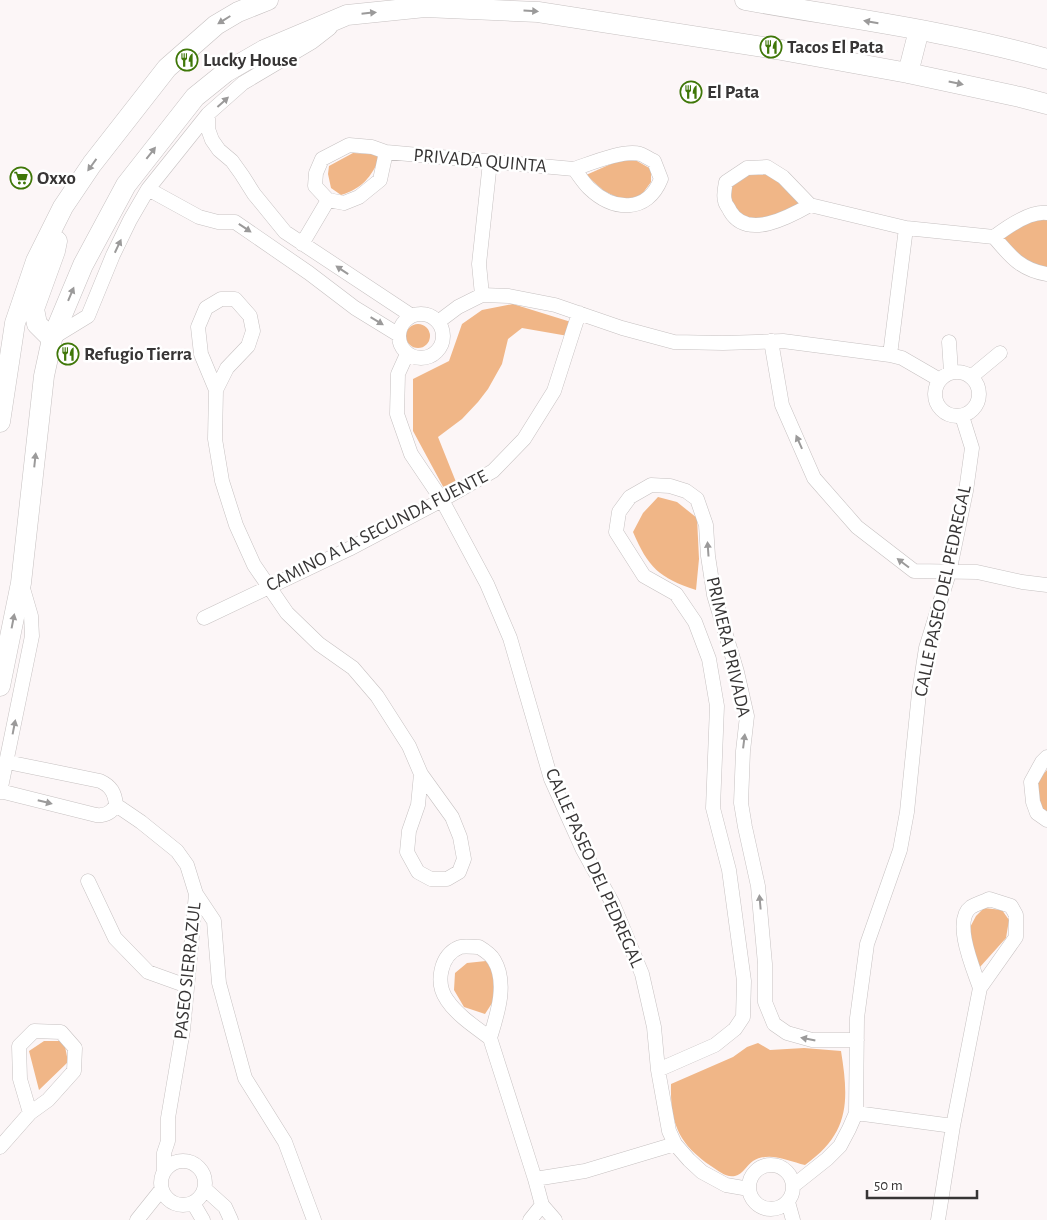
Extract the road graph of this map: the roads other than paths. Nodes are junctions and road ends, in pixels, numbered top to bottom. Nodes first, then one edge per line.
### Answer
1 (268, 0) edge
2 (745, 0) edge
3 (421, 4) edge
4 (347, 15) junction
5 (919, 30) junction
6 (1047, 58) edge
7 (908, 73) junction
8 (1047, 104) edge
9 (208, 114) junction
10 (386, 152) junction
11 (490, 162) junction
12 (574, 169) junction
13 (148, 189) junction
14 (328, 200) junction
15 (810, 205) junction
16 (63, 207) junction
17 (1047, 213) edge
18 (906, 228) junction
19 (285, 232) junction
20 (994, 238) junction
21 (302, 244) junction
22 (274, 248) junction
23 (1047, 274) edge
24 (370, 290) junction
25 (482, 295) junction
26 (355, 308) junction
27 (579, 313) junction
28 (412, 316) junction
29 (438, 322) junction
30 (399, 335) junction
31 (52, 339) junction
32 (771, 341) junction
33 (949, 342) dead end
34 (1000, 353) dead end
35 (407, 354) junction
36 (890, 355) junction
37 (946, 376) junction
38 (971, 376) junction
39 (216, 390) junction
40 (962, 416) junction
41 (0, 422) edge
42 (442, 500) junction
43 (949, 573) junction
44 (21, 583) junction
45 (1047, 585) edge
46 (269, 587) junction
47 (204, 618) dead end
48 (0, 686) edge
49 (1047, 757) edge
50 (7, 762) junction
51 (420, 774) junction
52 (0, 791) edge
53 (116, 805) junction
54 (1047, 820) edge
55 (88, 881) dead end
56 (196, 894) junction
57 (187, 986) junction
58 (980, 988) junction
59 (490, 1038) junction
60 (857, 1040) junction
61 (658, 1070) junction
62 (30, 1113) junction
63 (856, 1113) junction
64 (953, 1126) junction
65 (168, 1141) junction
66 (675, 1144) junction
67 (0, 1147) edge
68 (181, 1159) junction
69 (164, 1170) junction
70 (535, 1179) junction
71 (794, 1186) junction
72 (205, 1189) junction
73 (749, 1189) junction
74 (161, 1190) junction
75 (788, 1202) junction
76 (193, 1203) junction
77 (542, 1205) junction
78 (770, 1214) edge
79 (137, 1220) edge
80 (203, 1220) edge
81 (231, 1220) edge
82 (314, 1220) edge
83 (530, 1220) edge
84 (555, 1220) edge
85 (793, 1220) edge
86 (938, 1220) edge

1 -> 16 main road
5 -> 2 main road
4 -> 3 main road
3 -> 7 main road
9 -> 4 street
31 -> 4 main road
5 - 6 main road
5 - 7 main road
7 -> 8 main road
9 - 13 street
9 - 19 street
10 - 11 street, PRIVADA QUINTA
10 - 14 street, PRIVADA QUINTA
10 - 14 street, PRIVADA QUINTA
11 - 12 street, PRIVADA QUINTA
11 - 25 street
12 - 12 street, PRIVADA QUINTA
13 -> 22 street
31 -> 13 street
14 - 21 street
15 - 15 street
15 - 18 street
16 - 31 main road
16 - 41 main road
17 - 20 street
18 - 20 street
18 - 36 street
19 - 21 street
19 - 22 street
20 - 23 street
24 -> 21 street
22 - 26 street
24 - 26 street
24 - 28 street
25 - 27 street
25 - 29 street
26 -> 30 street
27 - 32 street
27 - 42 street, CAMINO A LA SEGUNDA FUENTE
28 - 29 street
28 - 30 street
29 - 35 street
30 - 35 street
44 -> 31 main road
32 - 36 street
43 -> 32 street
33 - 37 street
34 - 38 street
35 - 42 street, CALLE PASEO DEL PEDREGAL
36 - 37 street
37 - 38 street
37 - 40 street
38 - 40 street
39 - 39 street
39 - 46 street
40 - 43 street, CALLE PASEO DEL PEDREGAL
42 - 46 street, CAMINO A LA SEGUNDA FUENTE
42 - 61 street, CALLE PASEO DEL PEDREGAL
43 - 45 street
43 - 60 street, CALLE PASEO DEL PEDREGAL
48 -> 44 main road
50 -> 44 street
46 - 47 street, CAMINO A LA SEGUNDA FUENTE
46 - 51 street
49 - 54 street
50 - 52 street
50 - 53 street, PASEO SIERRAZUL
51 - 51 street
52 -> 53 street
53 - 56 street, PASEO SIERRAZUL
55 - 57 street
56 - 57 street, PASEO SIERRAZUL
56 - 82 street
57 - 65 street, PASEO SIERRAZUL
58 - 58 street
58 - 64 street
59 - 59 street
59 - 70 street
60 -> 61 street, PRIMERA PRIVADA
60 - 63 street, CALLE PASEO DEL PEDREGAL
61 - 66 street, CALLE PASEO DEL PEDREGAL
62 - 62 street
62 - 67 street
63 - 64 street
63 - 71 street, CALLE PASEO DEL PEDREGAL
64 - 86 street
65 - 68 street
65 - 69 street, PASEO SIERRAZUL
66 - 70 street
66 - 73 street, CALLE PASEO DEL PEDREGAL
68 - 69 street
68 - 72 street
69 - 74 street
70 - 77 street
71 - 73 street
71 - 75 street
72 - 76 street
72 - 81 street
73 - 78 street
74 - 76 street
74 - 79 street
75 - 78 street
75 - 85 street
76 - 80 street
77 - 83 street
77 - 84 street

